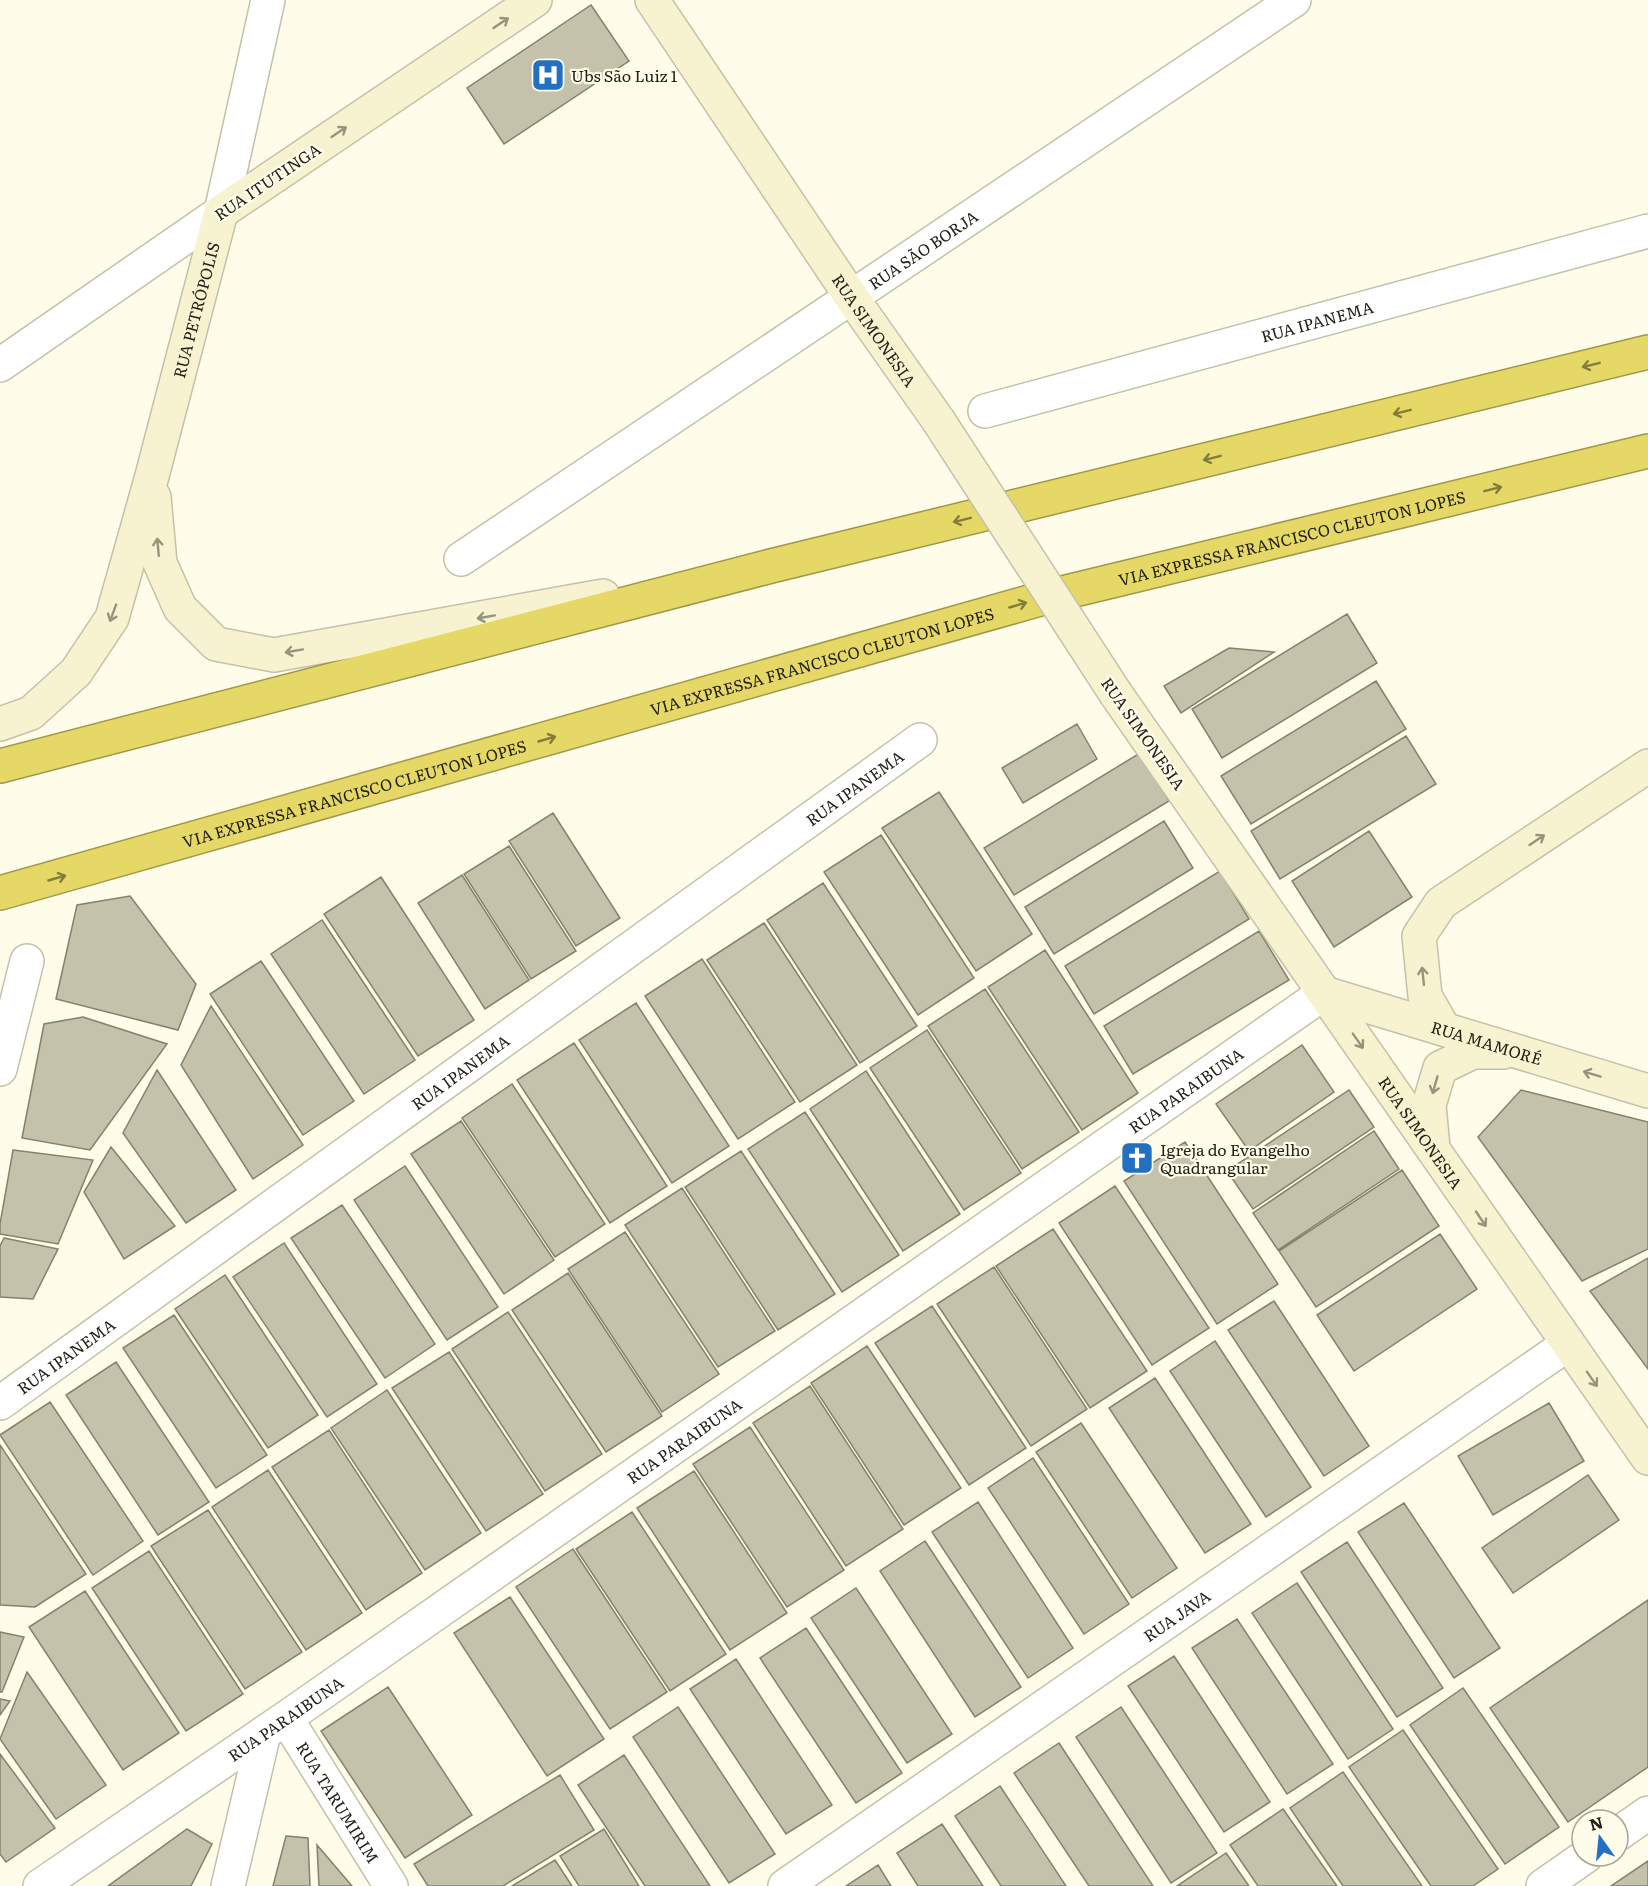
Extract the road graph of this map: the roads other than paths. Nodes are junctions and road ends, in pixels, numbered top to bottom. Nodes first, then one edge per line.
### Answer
1 (268, 0) edge
2 (535, 0) edge
3 (652, 0) edge
4 (1294, 0) edge
5 (221, 212) junction
6 (1648, 231) edge
7 (852, 298) junction
8 (1648, 351) edge
9 (0, 365) edge
10 (985, 411) dead end
11 (1648, 452) edge
12 (152, 476) junction
13 (461, 558) dead end
14 (771, 566) junction
15 (0, 724) edge
16 (920, 740) dead end
17 (0, 766) edge
18 (1648, 766) edge
19 (0, 893) edge
20 (27, 961) dead end
21 (1324, 993) junction
22 (1444, 1029) junction
23 (1520, 1052) junction
24 (0, 1068) edge
25 (1648, 1091) edge
26 (1433, 1148) junction
27 (1568, 1344) junction
28 (0, 1403) edge
29 (1648, 1458) edge
30 (275, 1726) junction
31 (1648, 1813) edge
32 (1630, 1826) edge
33 (1570, 1867) edge
34 (40, 1886) edge
35 (228, 1886) edge
36 (391, 1886) edge
37 (785, 1886) edge
38 (1543, 1886) edge

1 - 5 street, RUA PETRÓPOLIS
5 -> 2 street, RUA ITUTINGA
3 - 7 street, RUA SIMONESIA
4 - 7 street, RUA SÃO BORJA
5 - 9 street, RUA ITUTINGA
5 - 12 street, RUA PETRÓPOLIS
6 - 10 street, RUA IPANEMA
7 - 13 street, RUA SÃO BORJA
7 - 21 street, RUA SIMONESIA, bridge
8 -> 14 highway
19 -> 11 highway, VIA EXPRESSA FRANCISCO CLEUTON LOPES
14 -> 12 street
12 -> 15 street, RUA PETRÓPOLIS
14 - 17 highway
16 - 28 street, RUA IPANEMA
22 -> 18 street
20 - 24 street
21 - 22 street, RUA MAMORÉ
21 -> 26 street, RUA SIMONESIA
21 - 30 street, RUA PARAIBUNA
22 - 23 street, RUA MAMORÉ
25 -> 23 street, RUA MAMORÉ
23 -> 26 street
26 -> 27 street, RUA SIMONESIA
27 -> 29 street, RUA SIMONESIA
27 - 37 street, RUA JAVA
30 - 34 street, RUA PARAIBUNA
30 - 35 street
30 - 36 street, RUA TARUMIRIM
31 - 32 street
33 - 38 street

